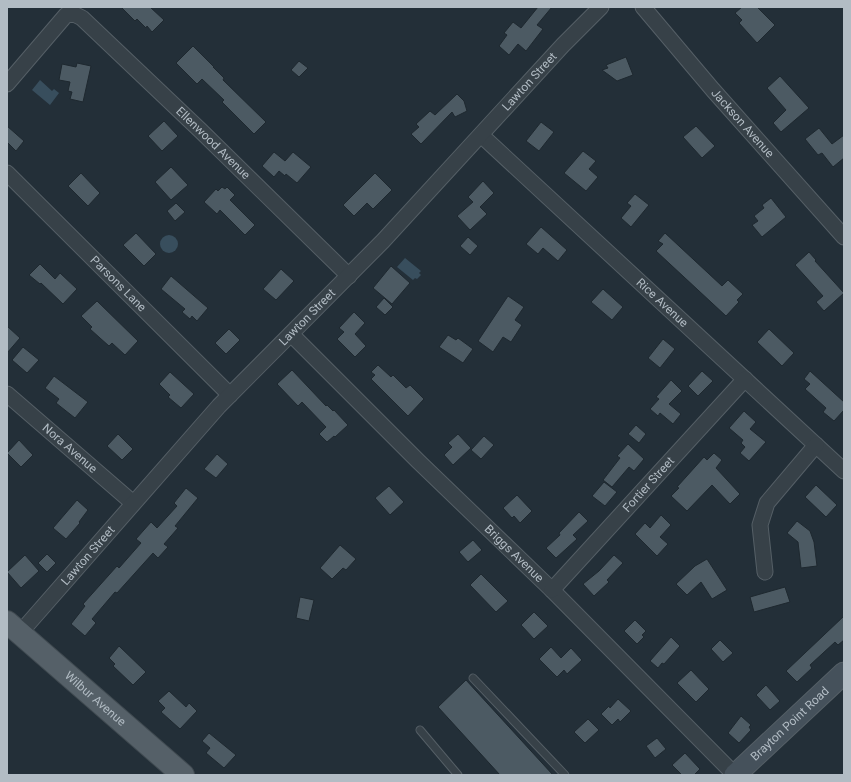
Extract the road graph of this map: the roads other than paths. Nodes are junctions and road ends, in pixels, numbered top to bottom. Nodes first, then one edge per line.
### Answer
1 (600, 7) edge
2 (643, 7) edge
3 (7, 84) edge
4 (481, 135) junction
5 (7, 173) edge
6 (844, 237) edge
7 (349, 276) junction
8 (291, 334) junction
9 (745, 379) junction
10 (7, 394) edge
11 (230, 395) junction
12 (816, 446) junction
13 (844, 471) edge
14 (133, 503) junction
15 (765, 572) dead end
16 (552, 590) junction
17 (13, 628) edge
18 (844, 673) edge
19 (474, 678) dead end
20 (420, 730) dead end
21 (183, 775) edge
22 (458, 775) edge
23 (565, 775) edge
24 (735, 775) edge

1 - 4 street, Lawton Street
2 - 6 street, Jackson Avenue
3 - 7 street, Ellenwood Avenue
4 - 7 street, Lawton Street
4 - 9 street, Rice Avenue
5 - 11 street, Parsons Lane
7 - 8 street, Lawton Street
8 - 11 street, Lawton Street
8 - 16 street, Briggs Avenue
9 - 12 street, Rice Avenue
9 - 16 street, Fortier Street
10 - 14 street, Nora Avenue
11 - 14 street, Lawton Street
12 - 13 street, Rice Avenue
12 - 15 street
14 - 17 street, Lawton Street
16 - 24 street, Briggs Avenue
17 - 21 main road, Wilbur Avenue
18 - 24 street, Brayton Point Road
19 - 23 lane
20 - 22 lane

